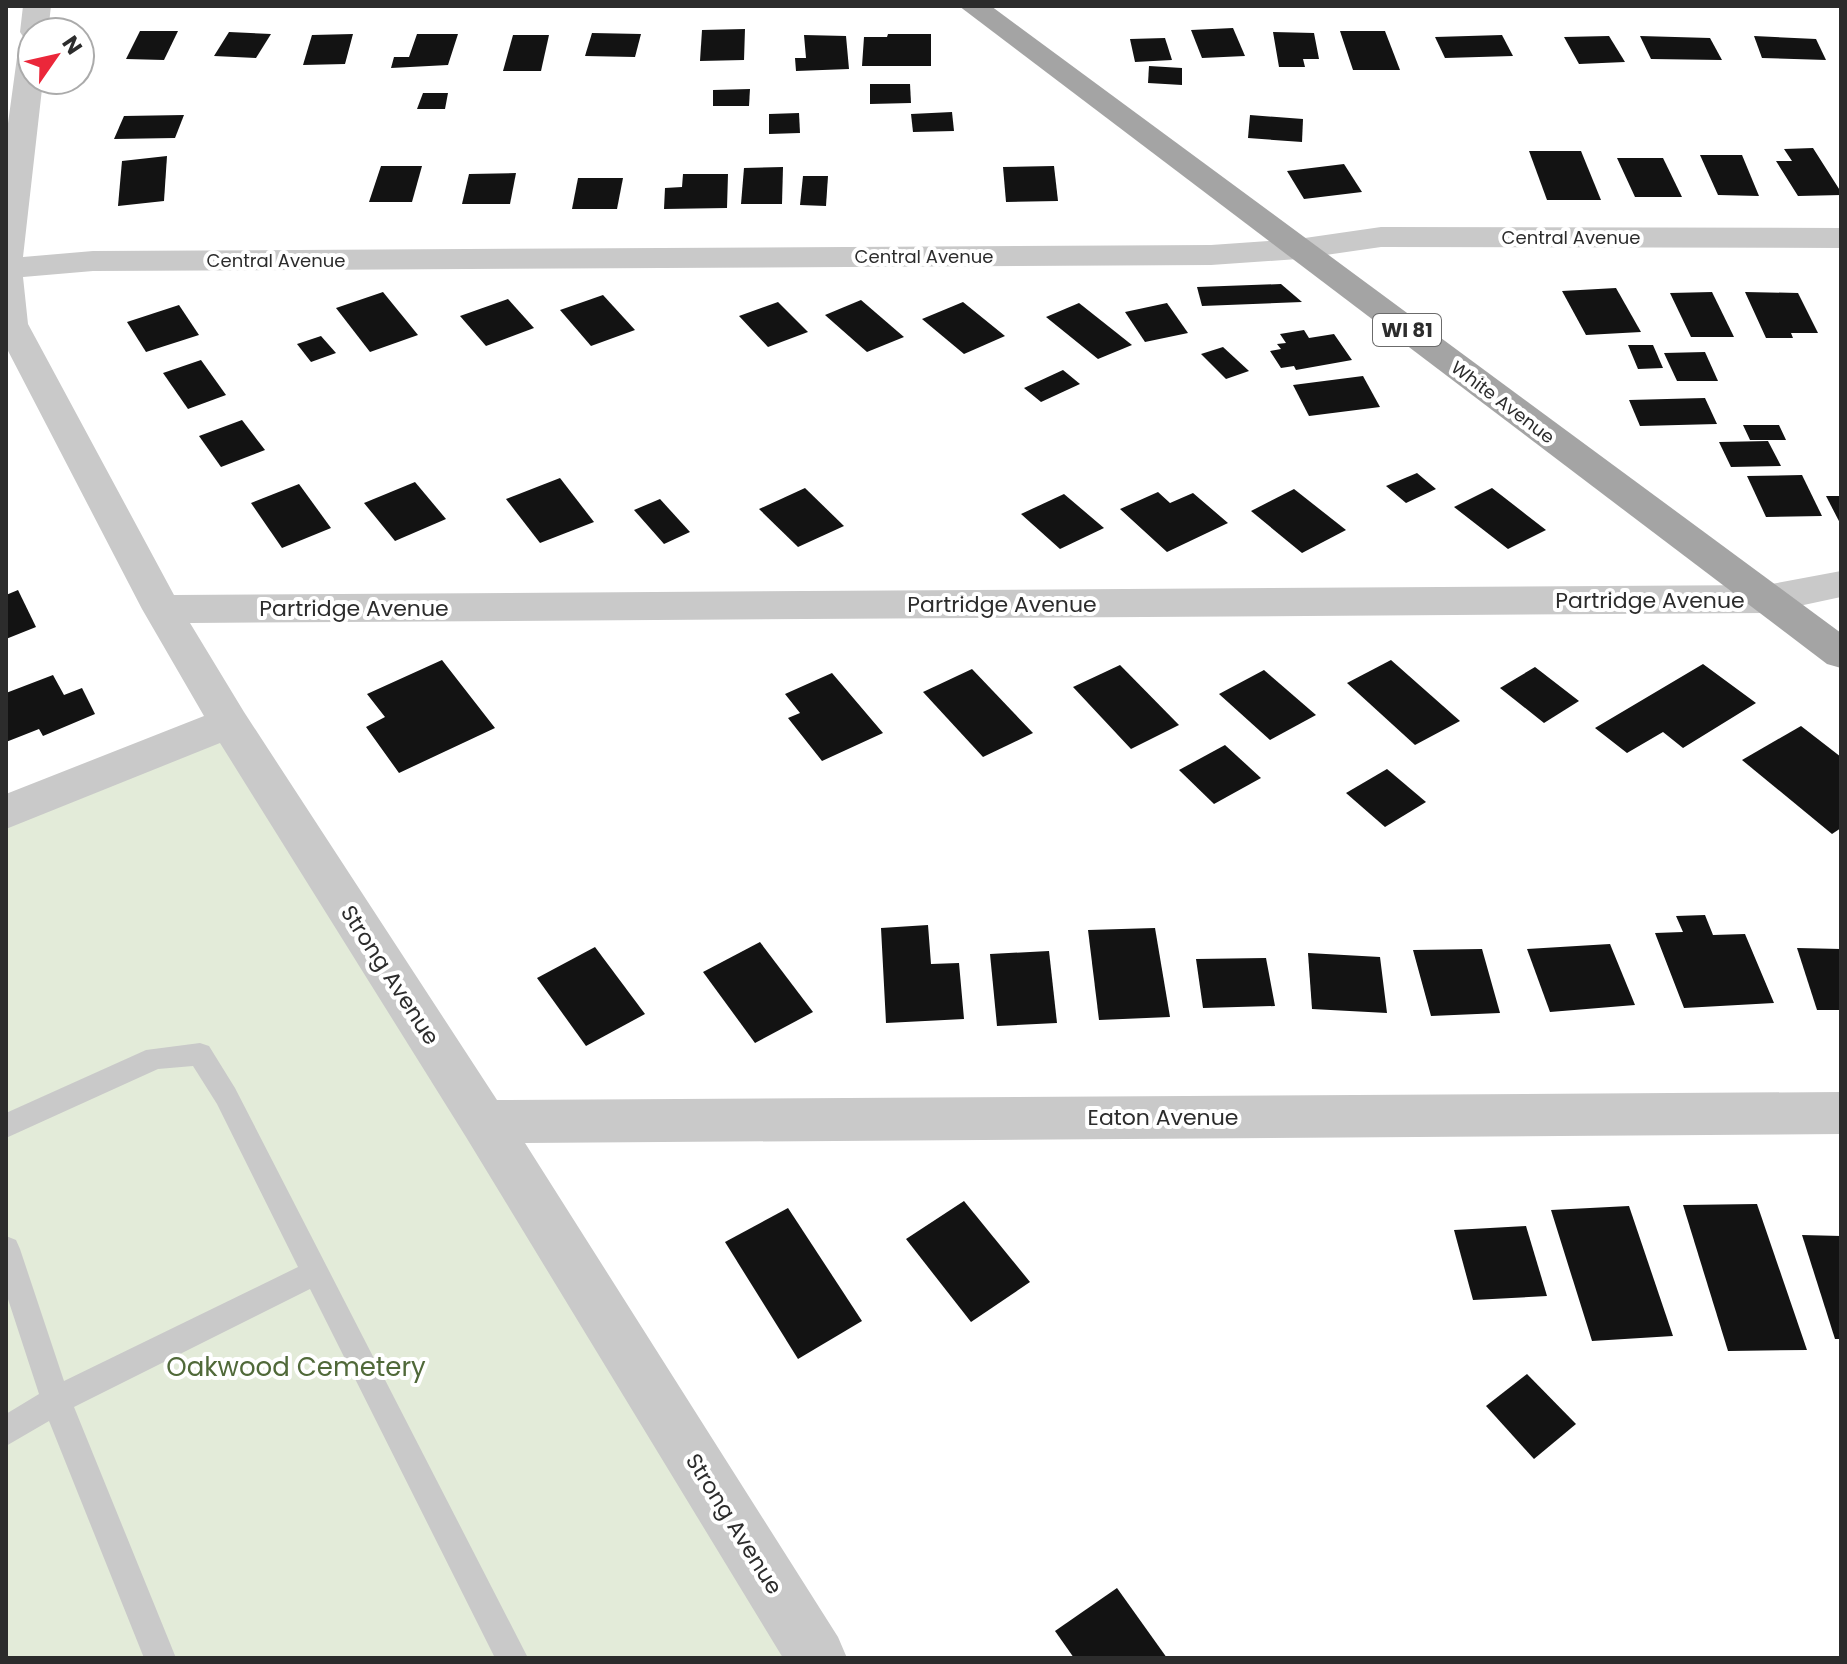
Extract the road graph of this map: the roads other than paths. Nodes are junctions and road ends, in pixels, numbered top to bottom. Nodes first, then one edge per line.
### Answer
1 (973, 6) edge
2 (27, 96) edge
3 (1841, 238) edge
4 (1298, 249) junction
5 (6, 268) edge
6 (1841, 584) edge
7 (1766, 599) junction
8 (162, 609) junction
9 (1841, 654) edge
10 (229, 723) junction
11 (6, 812) edge
12 (1841, 1113) edge
13 (484, 1122) junction
14 (6, 1126) edge
15 (6, 1249) edge
16 (316, 1272) junction
17 (56, 1400) junction
18 (6, 1431) edge
19 (160, 1658) edge
20 (512, 1658) edge
21 (817, 1658) edge

1 - 4 main road, White Avenue / WI 81
2 - 5 street, Strong Avenue
3 - 4 street, Central Avenue
4 - 5 street, Central Avenue
4 - 7 main road, White Avenue / WI 81
5 - 8 street, Strong Avenue
6 - 7 street, Partridge Avenue
7 - 8 street, Partridge Avenue
7 - 9 main road, White Avenue / WI 81
8 - 10 street, Strong Avenue
10 - 11 street
10 - 13 street, Strong Avenue
12 - 13 street, Eaton Avenue
13 - 21 street, Strong Avenue
14 - 16 lane
15 - 17 lane
16 - 17 lane
16 - 20 lane
17 - 18 lane
17 - 19 lane

